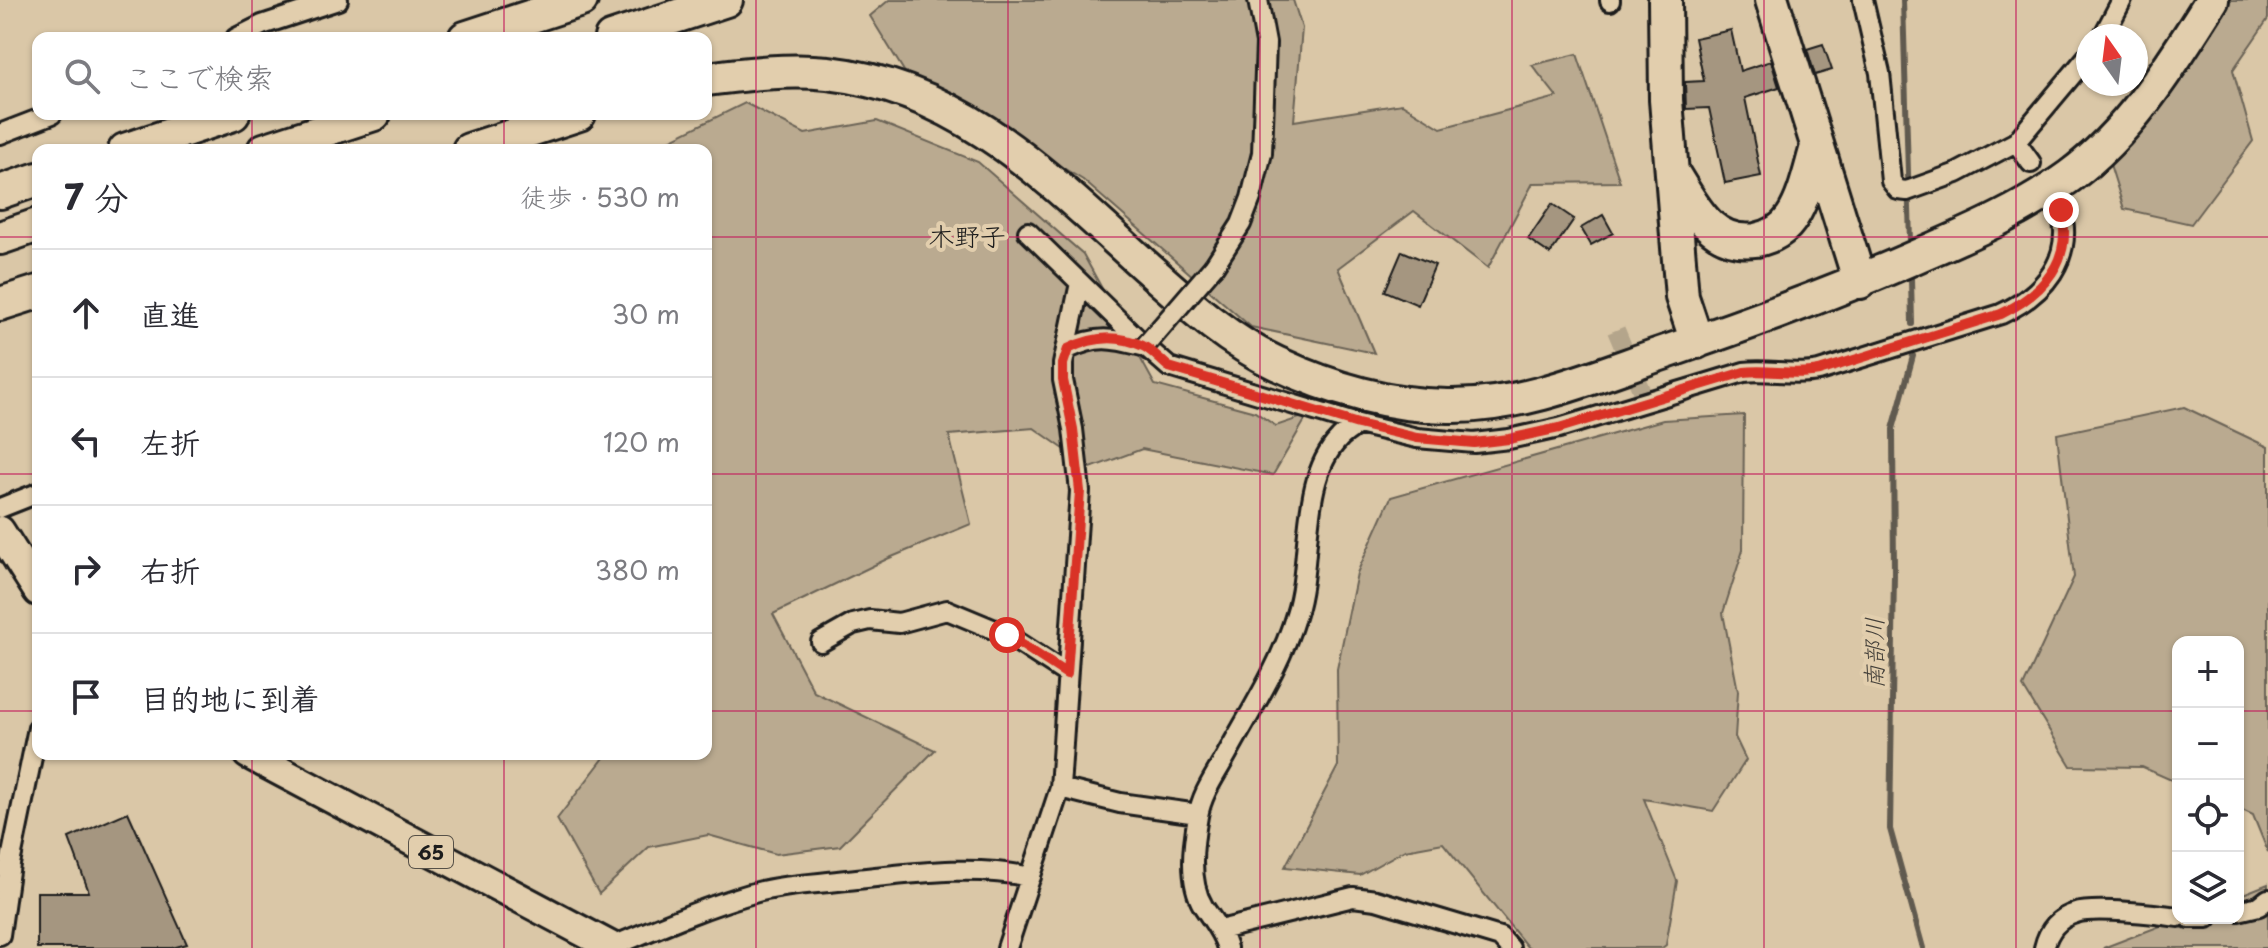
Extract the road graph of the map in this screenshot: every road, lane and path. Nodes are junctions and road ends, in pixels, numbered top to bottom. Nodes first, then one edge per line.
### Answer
1 (338, 0) edge
2 (581, 0) edge
3 (726, 0) edge
4 (743, 0) edge
5 (1258, 0) edge
6 (1665, 0) edge
7 (1772, 0) edge
8 (1863, 0) edge
9 (2122, 0) edge
10 (2212, 0) edge
11 (2109, 24) edge
12 (248, 32) edge
13 (483, 32) edge
14 (629, 32) edge
15 (631, 32) edge
16 (2076, 70) edge
17 (712, 78) edge
18 (36, 120) edge
19 (215, 120) edge
20 (356, 120) edge
21 (561, 120) edge
22 (0, 134) edge
23 (2016, 142) junction
24 (143, 144) edge
25 (282, 144) edge
26 (487, 144) edge
27 (1817, 147) junction
28 (2031, 163) dead end
29 (1671, 171) junction
30 (32, 181) edge
31 (0, 192) edge
32 (2061, 210) dead end
33 (32, 227) edge
34 (1028, 232) dead end
35 (0, 238) edge
36 (1860, 282) junction
37 (1080, 283) junction
38 (32, 294) edge
39 (0, 304) edge
40 (1697, 342) junction
41 (1145, 346) junction
42 (1068, 349) junction
43 (1358, 424) junction
44 (32, 495) edge
45 (0, 508) edge
46 (0, 531) edge
47 (32, 582) edge
48 (821, 642) dead end
49 (1067, 674) junction
50 (32, 757) edge
51 (259, 760) edge
52 (1060, 788) junction
53 (1198, 814) junction
54 (1031, 877) junction
55 (2268, 899) edge
56 (2244, 910) edge
57 (2172, 916) edge
58 (0, 935) edge
59 (1223, 939) edge
60 (612, 947) edge
61 (1007, 948) edge
62 (1510, 948) edge
63 (2044, 948) edge

1 - 12 street
2 - 13 highway
3 - 14 highway
4 - 15 highway
5 - 41 street, bridge
6 - 29 highway
7 - 27 highway
8 - 23 street
9 - 11 street
10 - 36 highway
16 - 23 street
17 - 40 highway
18 - 22 street
19 - 24 highway
20 - 25 highway
21 - 26 highway
23 - 28 street
27 - 29 highway
27 - 36 highway
29 - 40 highway
30 - 31 highway
32 - 43 street
33 - 35 highway
34 - 37 street
36 - 40 highway
37 - 41 street
37 - 42 street
38 - 39 highway
41 - 42 street
41 - 43 street
42 - 49 street
43 - 53 street
44 - 45 street
46 - 47 main road
48 - 49 street
49 - 52 street
50 - 58 street
51 - 60 main road, 65
52 - 53 street
52 - 54 street
53 - 59 street
54 - 60 street
54 - 61 street
55 - 56 street
57 - 63 street
59 - 62 street

